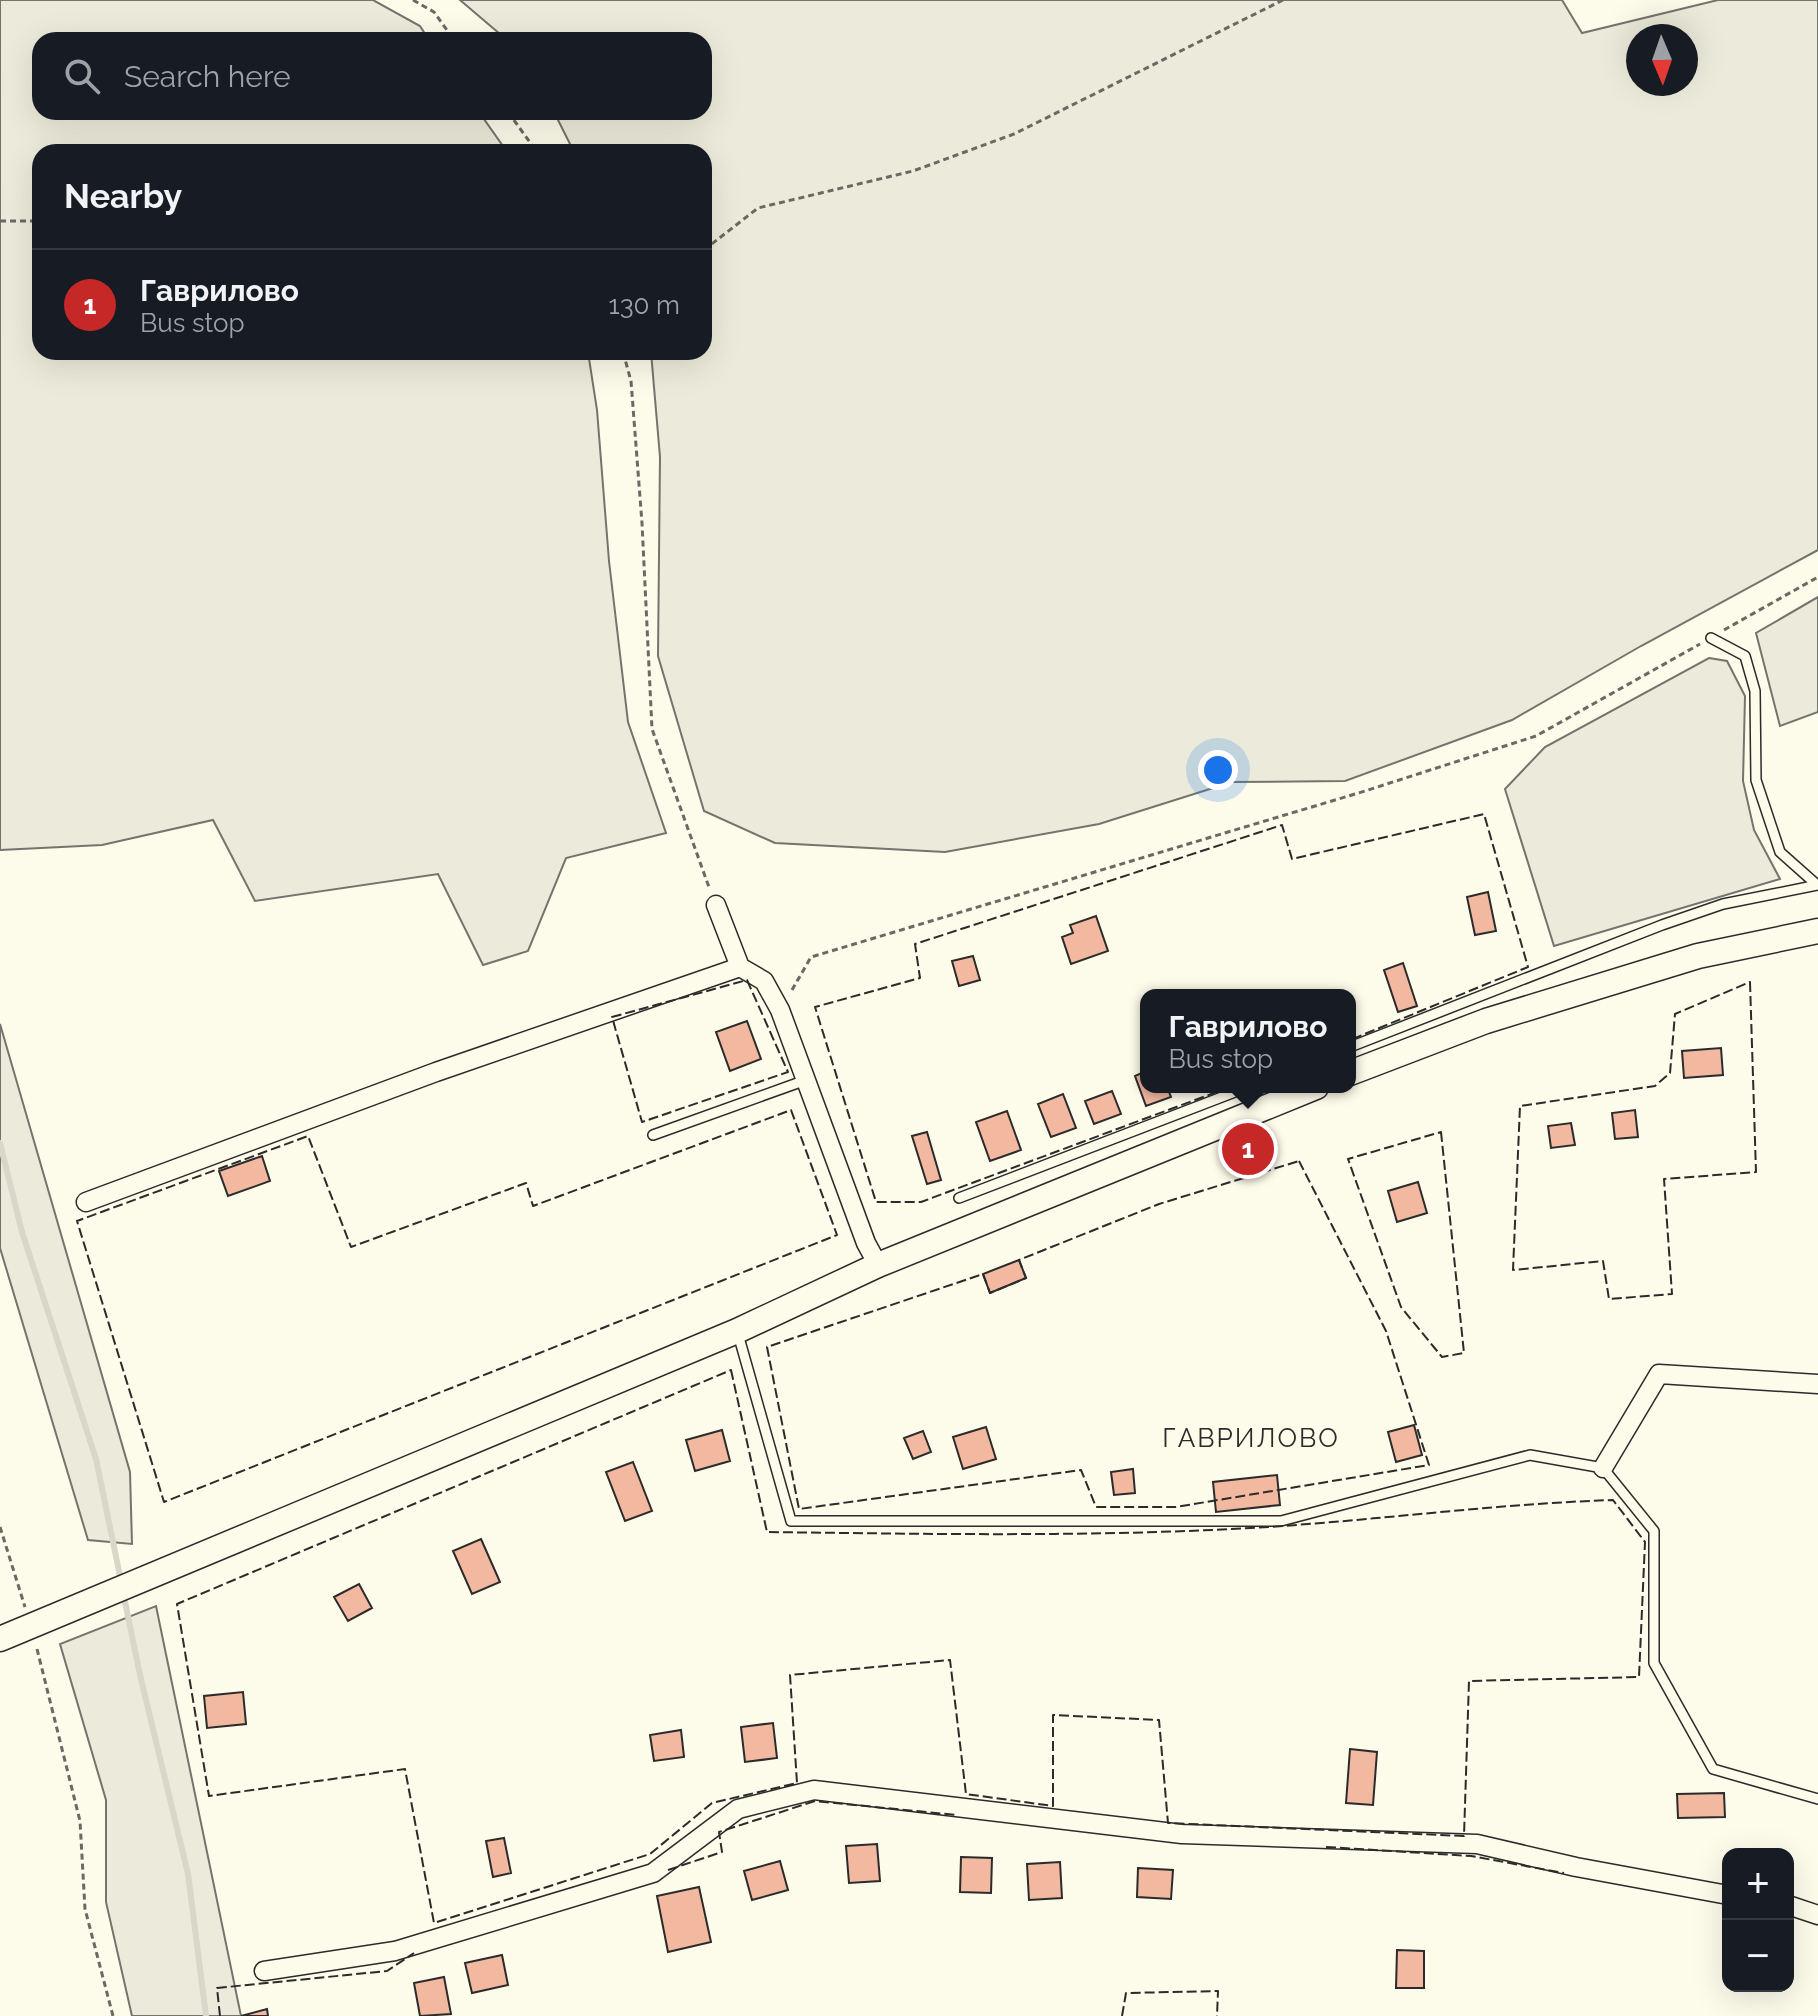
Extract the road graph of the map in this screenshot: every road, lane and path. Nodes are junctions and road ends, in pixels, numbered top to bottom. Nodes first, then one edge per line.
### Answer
1 (413, 0) edge
2 (1283, 0) edge
3 (448, 32) edge
4 (514, 120) edge
5 (531, 144) edge
6 (0, 221) edge
7 (32, 221) edge
8 (712, 244) edge
9 (625, 360) edge
10 (1818, 577) edge
11 (1711, 638) junction
12 (1817, 885) edge
13 (716, 905) joint
14 (1818, 931) edge
15 (740, 967) junction
16 (780, 1010) junction
17 (1356, 1045) edge
18 (1356, 1071) edge
19 (806, 1080) junction
20 (1232, 1093) edge
21 (1301, 1093) edge
22 (653, 1135) dead end
23 (959, 1198) dead end
24 (86, 1202) dead end
25 (878, 1265) junction
26 (737, 1331) junction
27 (1818, 1384) edge
28 (1603, 1468) junction
29 (0, 1527) edge
30 (31, 1626) junction
31 (0, 1639) edge
32 (1818, 1799) edge
33 (1722, 1894) edge
34 (1794, 1907) edge
35 (1818, 1915) edge
36 (264, 1971) dead end
37 (113, 2016) edge

1 - 3 path
2 - 8 path
4 - 5 path
6 - 7 path
9 - 13 path
10 - 11 path
11 - 12 lane
11 - 16 path
12 - 17 lane
13 - 15 street
14 - 18 street
15 - 16 street
15 - 24 street
16 - 19 street
19 - 22 lane
19 - 25 street
20 - 23 lane
21 - 25 street
25 - 26 street
26 - 28 lane
26 - 30 street
27 - 28 street
28 - 32 lane
29 - 30 path
30 - 31 street
30 - 37 path
33 - 36 street
34 - 35 street

